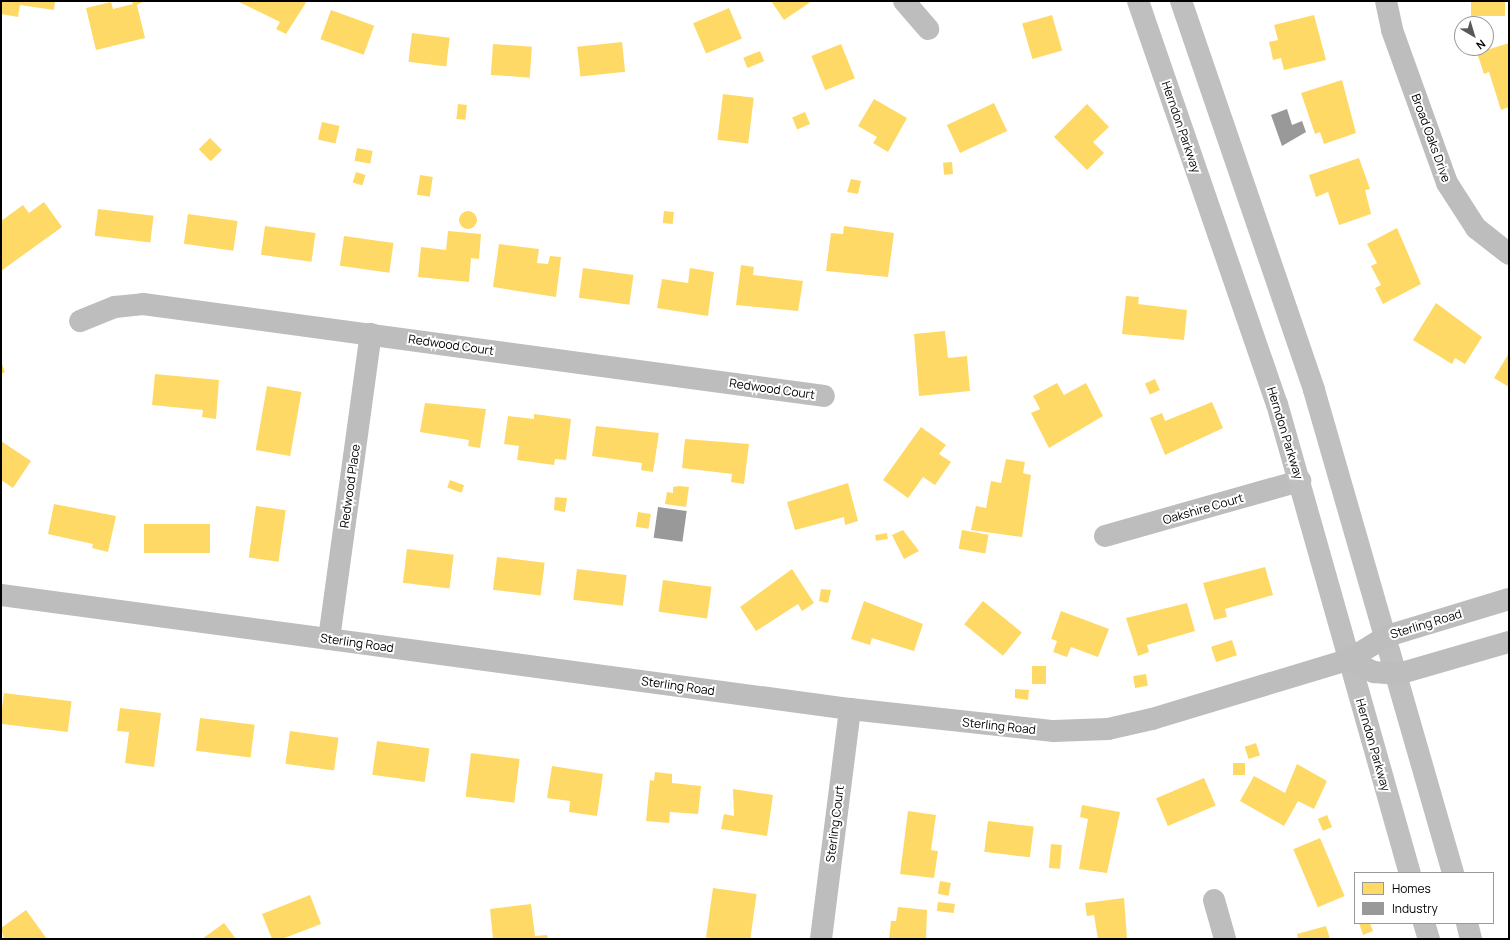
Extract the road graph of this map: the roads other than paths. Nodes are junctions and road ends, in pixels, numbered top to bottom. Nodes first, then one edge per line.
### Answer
1 (904, 1) edge
2 (1138, 1) edge
3 (1181, 1) edge
4 (1386, 1) edge
5 (928, 30) dead end
6 (1509, 254) edge
7 (80, 321) dead end
8 (371, 334) junction
9 (824, 396) dead end
10 (1300, 481) junction
11 (1105, 536) dead end
12 (1, 595) edge
13 (1509, 599) edge
14 (1387, 636) junction
15 (329, 639) junction
16 (1509, 642) edge
17 (1348, 660) junction
18 (1398, 674) junction
19 (850, 709) junction
20 (1410, 872) edge
21 (1453, 872) edge
22 (1214, 900) dead end
23 (1424, 924) edge
24 (1467, 924) edge
25 (821, 939) edge
26 (1225, 939) edge
27 (1429, 939) edge
28 (1472, 939) edge

1 - 5 street
2 - 10 main road, Herndon Parkway
3 - 14 main road
4 - 6 street, Broad Oaks Drive
7 - 8 street, Redwood Court
8 - 9 street, Redwood Court
8 - 15 street, Redwood Place
10 - 11 street, Oakshire Court
10 - 17 main road, Herndon Parkway
12 - 15 street, Sterling Road
13 - 14 street, Sterling Road
14 - 17 street, Sterling Road
14 - 18 main road
15 - 19 street, Sterling Road
16 - 18 street
17 - 18 street
17 - 19 street, Sterling Road
17 - 20 main road, Herndon Parkway
18 - 21 main road
19 - 25 street, Sterling Court
22 - 26 street
23 - 27 main road
24 - 28 main road

